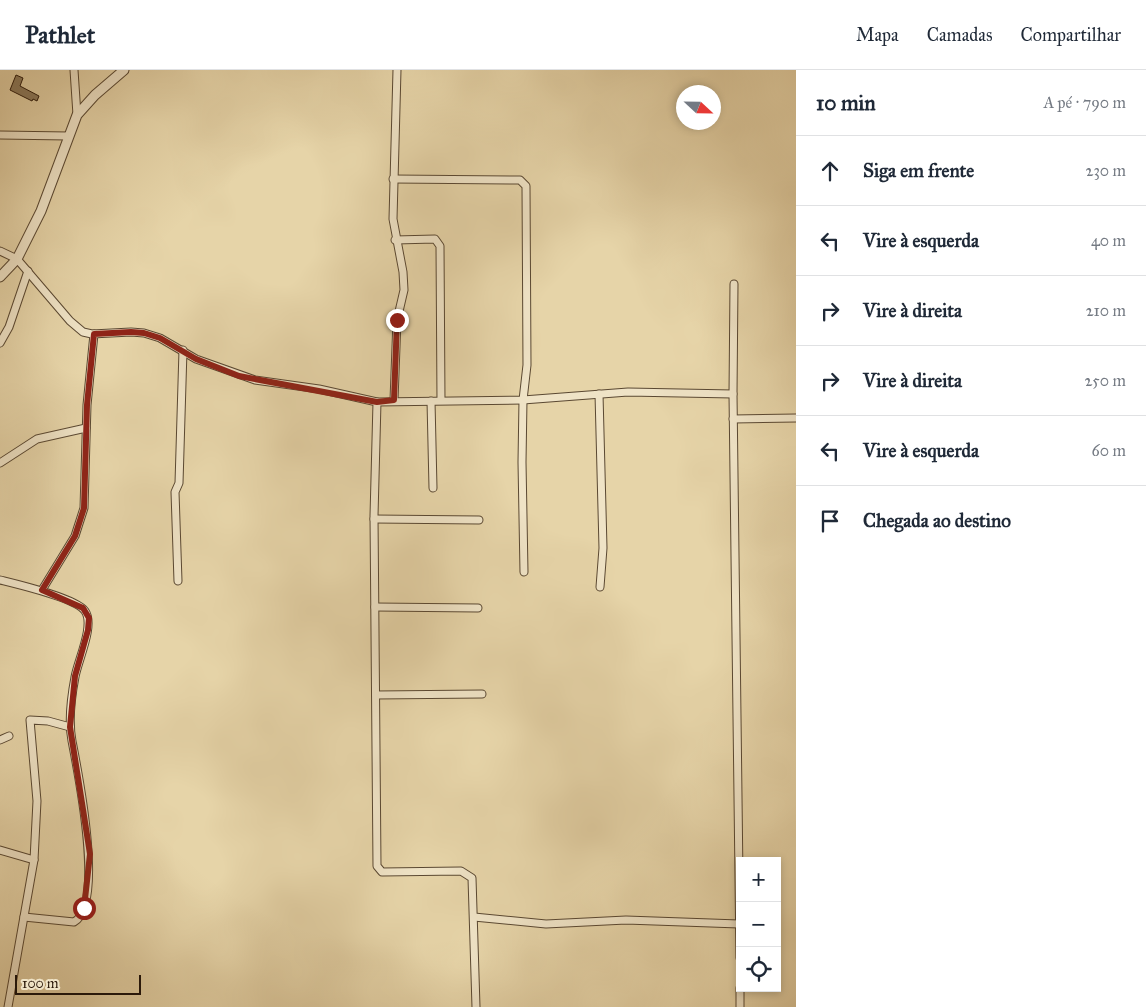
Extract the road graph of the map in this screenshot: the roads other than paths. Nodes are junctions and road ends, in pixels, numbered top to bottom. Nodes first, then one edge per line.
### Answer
1 (74, 70) edge
2 (124, 70) edge
3 (397, 70) edge
4 (77, 115) junction
5 (0, 136) edge
6 (68, 136) junction
7 (393, 179) junction
8 (395, 240) junction
9 (0, 251) edge
10 (17, 259) junction
11 (28, 272) junction
12 (0, 276) edge
13 (734, 284) dead end
14 (94, 334) junction
15 (0, 343) edge
16 (183, 350) junction
17 (598, 394) junction
18 (733, 394) junction
19 (394, 400) junction
20 (441, 400) junction
21 (523, 400) junction
22 (431, 401) junction
23 (377, 402) junction
24 (796, 418) edge
25 (733, 419) junction
26 (86, 428) junction
27 (0, 463) edge
28 (433, 488) dead end
29 (374, 519) junction
30 (479, 520) dead end
31 (524, 572) dead end
32 (0, 580) edge
33 (178, 581) dead end
34 (600, 587) dead end
35 (42, 590) junction
36 (375, 608) junction
37 (478, 608) dead end
38 (482, 694) dead end
39 (376, 695) junction
40 (70, 727) junction
41 (8, 736) dead end
42 (0, 740) edge
43 (0, 850) edge
44 (34, 860) junction
45 (739, 902) edge
46 (474, 917) junction
47 (24, 918) junction
48 (736, 924) edge
49 (740, 992) edge
50 (8, 1007) edge
51 (476, 1007) edge
52 (740, 1007) edge

1 - 4 street
2 - 4 street
3 - 7 street
4 - 6 street
5 - 6 street
6 - 10 street
7 - 8 street
7 - 21 street
8 - 19 street
8 - 20 street
9 - 10 street
10 - 11 street
10 - 12 street
11 - 14 street
11 - 15 street
13 - 18 street
14 - 16 street
14 - 26 street
16 - 23 street
16 - 33 street
17 - 18 street
17 - 21 street
17 - 34 street
18 - 25 street
19 - 22 street
19 - 23 street
20 - 21 street
20 - 22 street
21 - 31 street
22 - 28 street
23 - 29 street
24 - 25 street
25 - 45 street
26 - 27 street
26 - 35 street
29 - 30 street
29 - 36 street
32 - 35 street
35 - 40 street
36 - 37 street
36 - 39 street
38 - 39 street
39 - 46 street
40 - 44 street
40 - 47 street
41 - 42 street
43 - 44 street
44 - 47 street
46 - 48 street
46 - 51 street
47 - 50 street
49 - 52 street

